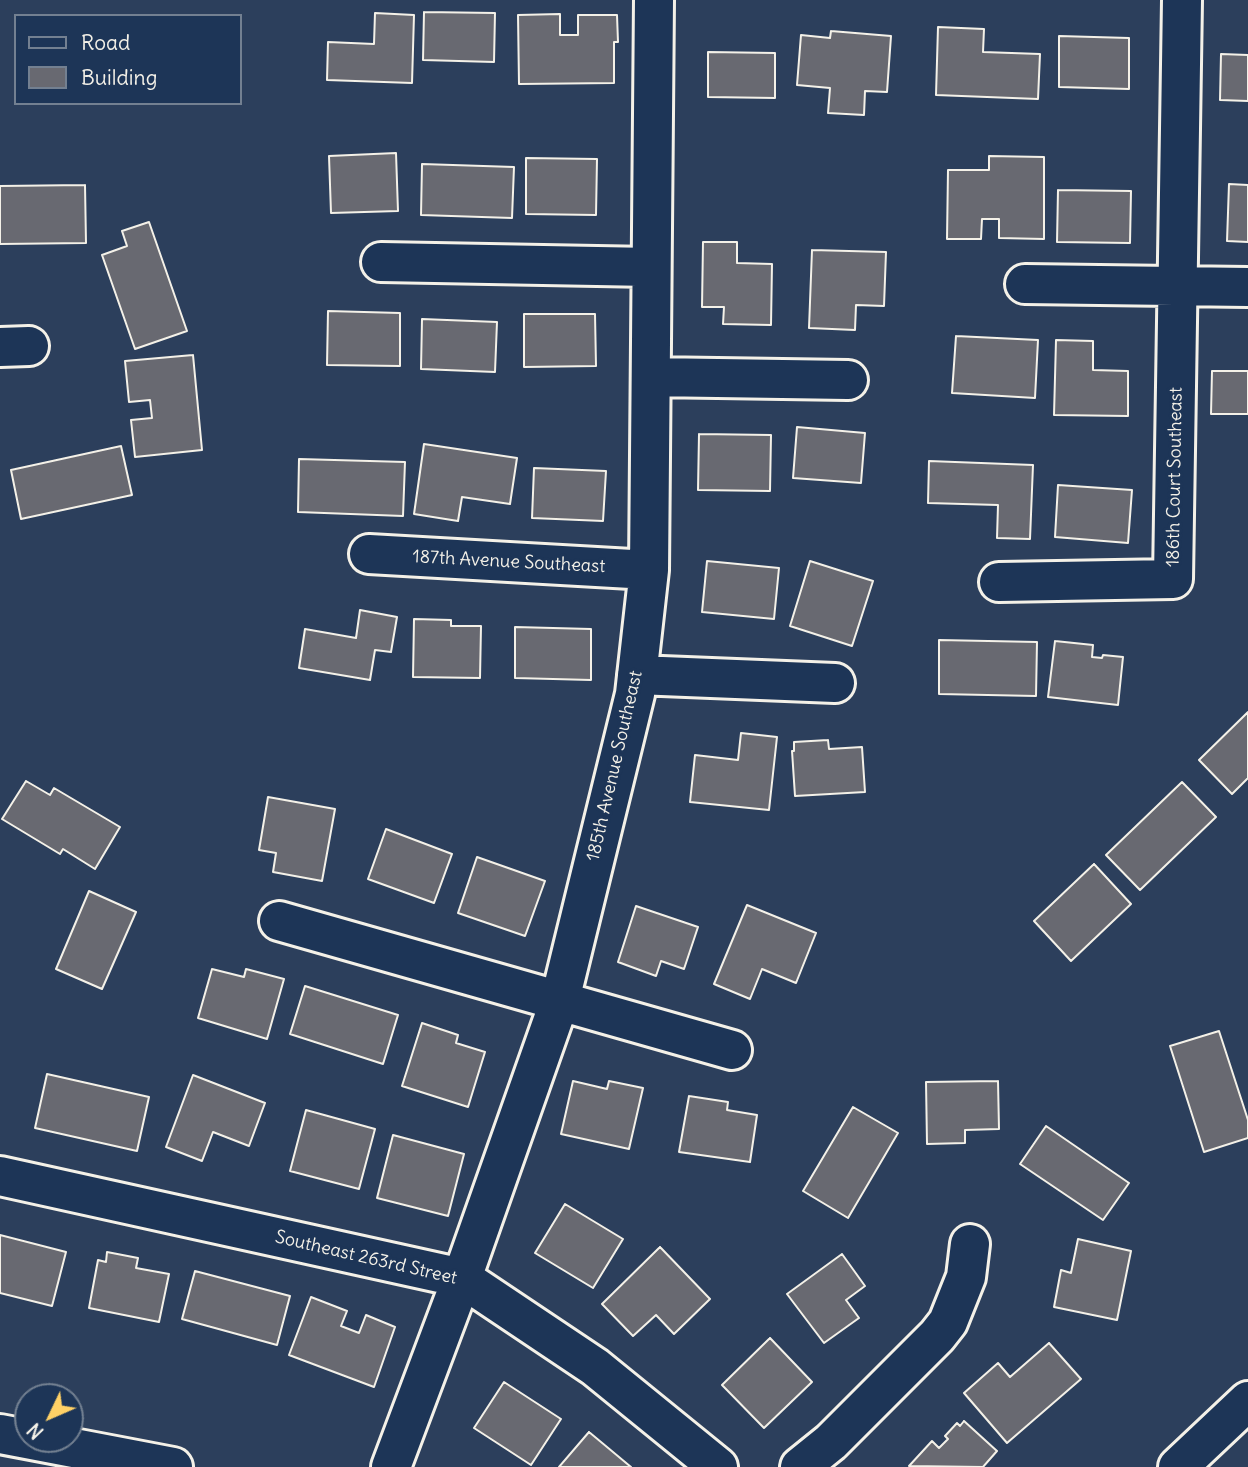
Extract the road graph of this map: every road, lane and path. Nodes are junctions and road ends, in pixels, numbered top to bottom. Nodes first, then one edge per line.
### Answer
1 (654, 0) edge
2 (1182, 0) edge
3 (381, 262) dead end
4 (651, 267) junction
5 (1025, 284) dead end
6 (1178, 286) junction
7 (1248, 287) edge
8 (652, 377) junction
9 (848, 380) dead end
10 (369, 554) dead end
11 (649, 570) junction
12 (999, 582) dead end
13 (637, 675) junction
14 (835, 683) dead end
15 (279, 920) dead end
16 (560, 1000) junction
17 (732, 1050) dead end
18 (0, 1177) edge
19 (970, 1244) dead end
20 (462, 1278) junction
21 (1248, 1401) edge
22 (0, 1434) edge
23 (1195, 1462) edge
24 (173, 1467) edge
25 (391, 1467) edge
26 (718, 1467) edge
27 (800, 1467) edge

1 - 4 street
2 - 6 street, 186th Court Southeast
3 - 4 street
4 - 8 street, 185th Avenue Southeast
5 - 6 street
6 - 7 street
6 - 12 street, 186th Court Southeast
8 - 9 street
8 - 11 street, 185th Avenue Southeast
10 - 11 street, 187th Avenue Southeast
11 - 13 street, 185th Avenue Southeast
13 - 14 street
13 - 16 street, 185th Avenue Southeast
15 - 16 street
16 - 17 street
16 - 20 street, 185th Avenue Southeast
18 - 20 street, Southeast 263rd Street
19 - 27 street
20 - 25 street, 185th Avenue Southeast
20 - 26 street, Southeast 263rd Street
21 - 23 street
22 - 24 street

